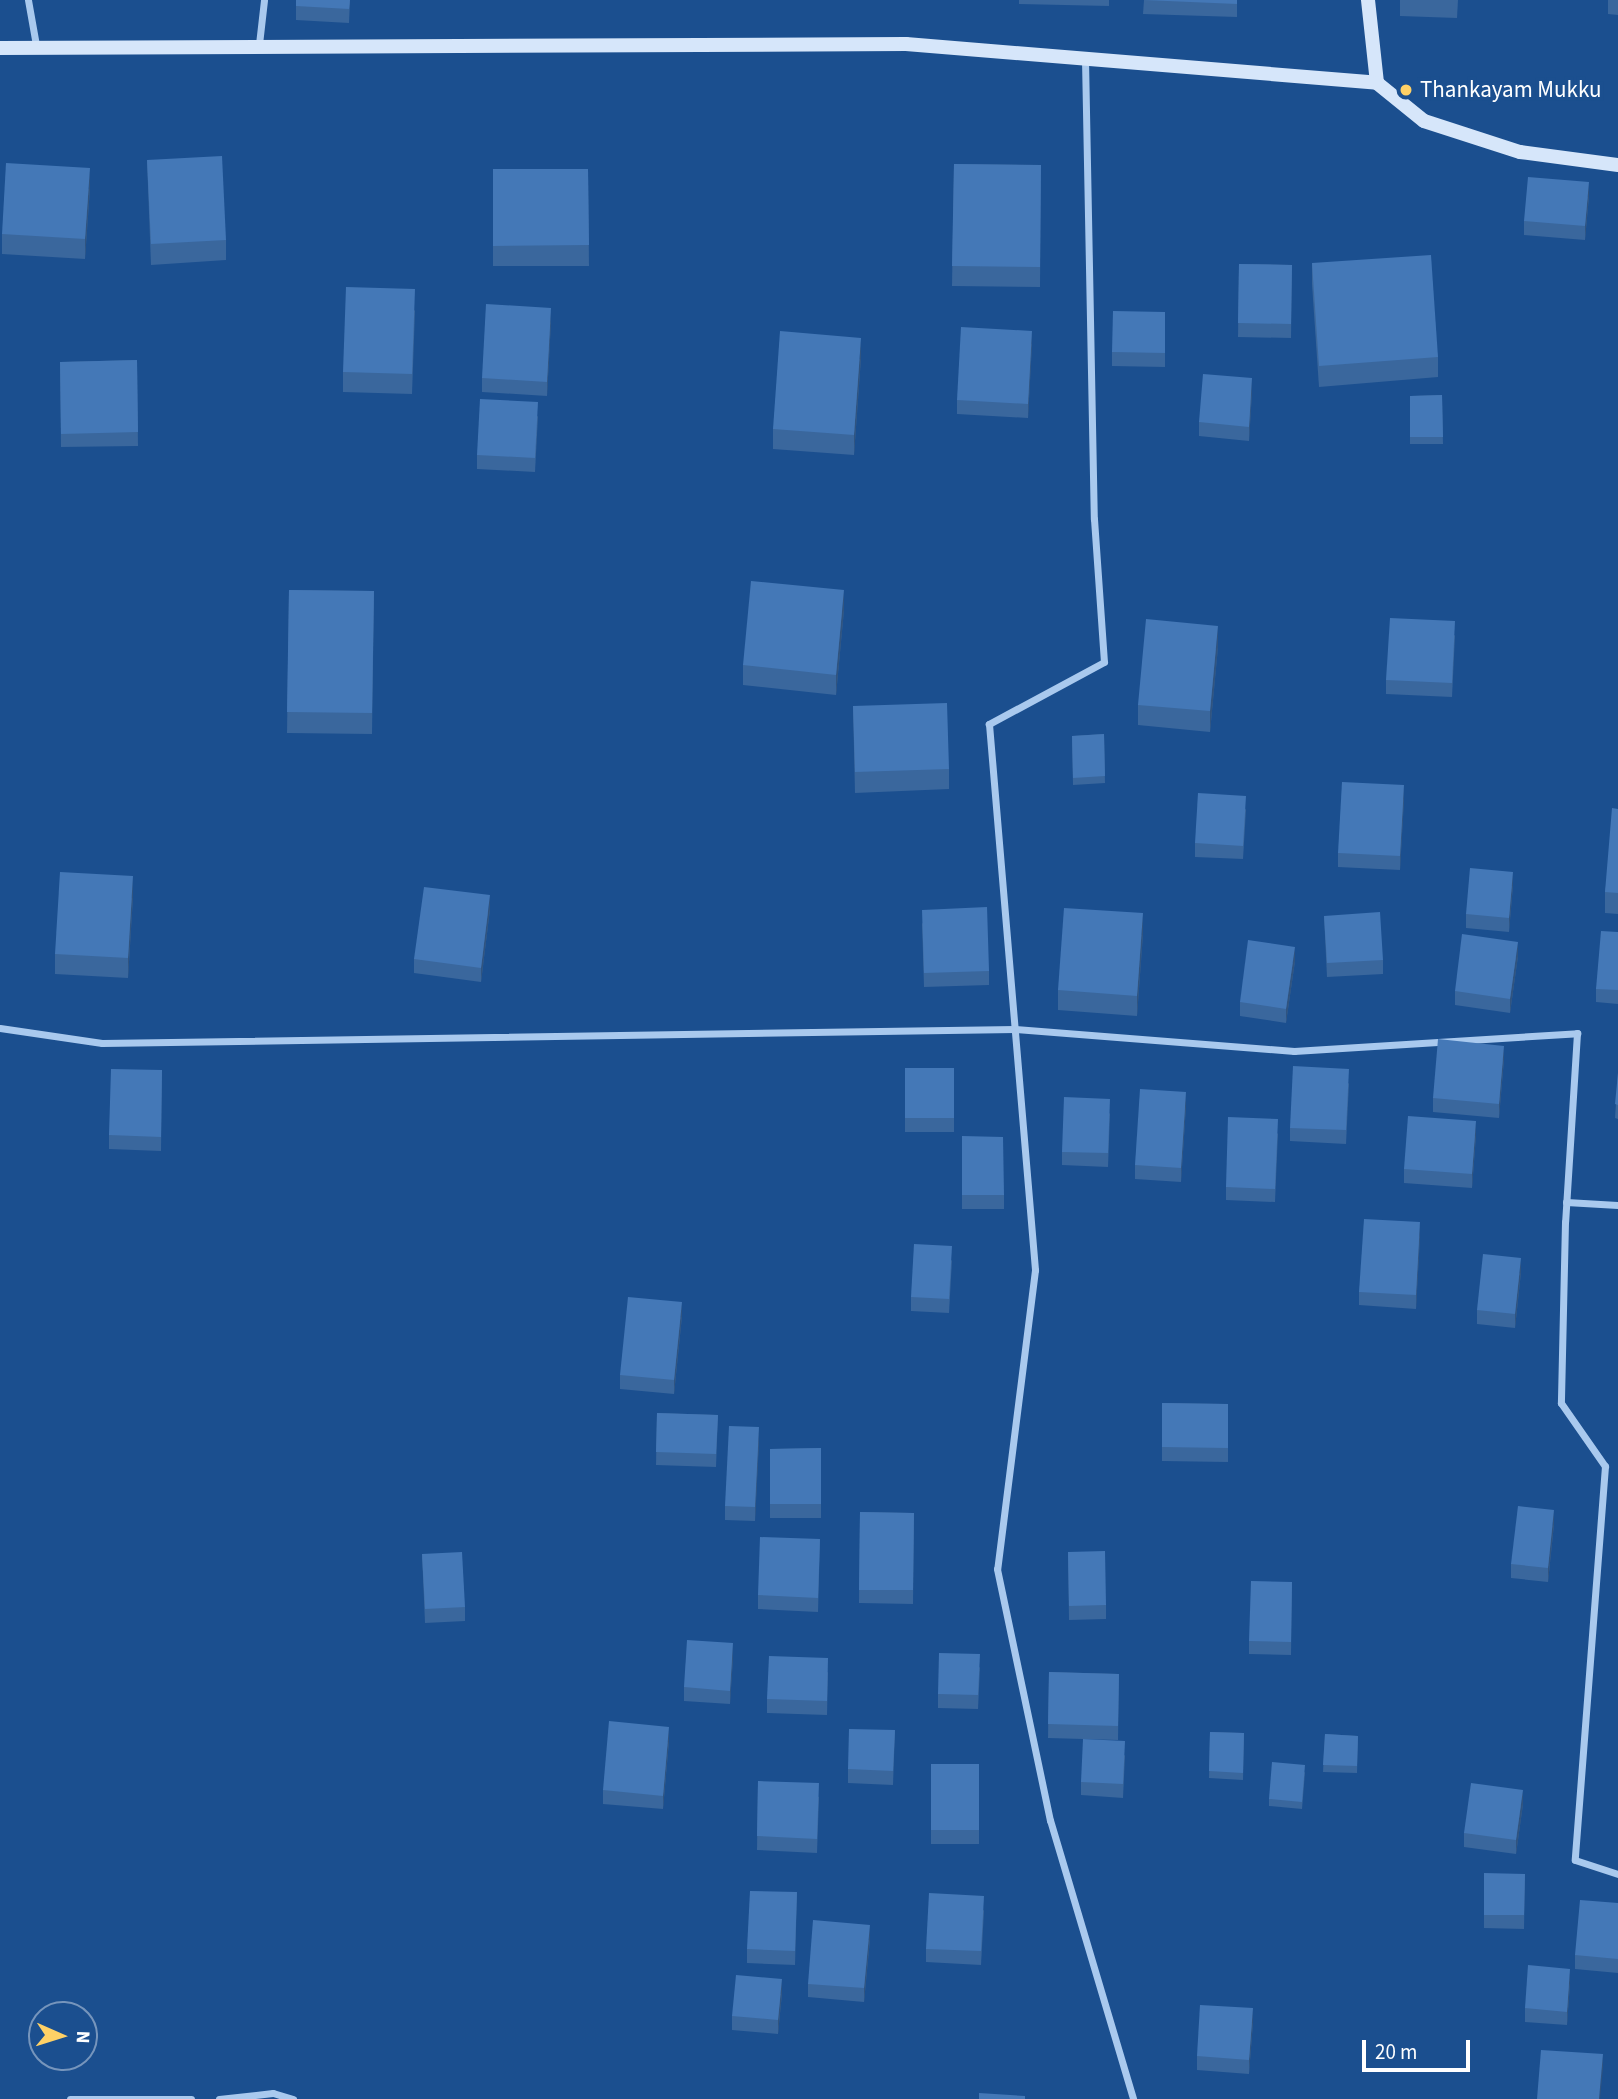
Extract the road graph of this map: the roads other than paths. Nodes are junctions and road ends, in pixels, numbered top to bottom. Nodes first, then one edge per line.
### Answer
1 (28, 0) edge
2 (264, 0) edge
3 (1368, 0) edge
4 (259, 44) junction
5 (36, 45) junction
6 (0, 48) edge
7 (1085, 58) junction
8 (1377, 83) junction
9 (1618, 165) edge
10 (0, 1028) edge
11 (1015, 1029) junction
12 (1566, 1202) junction
13 (1618, 1205) edge
14 (1618, 1874) edge
15 (70, 2099) edge
16 (191, 2099) edge
17 (219, 2099) edge
18 (293, 2099) edge
19 (1133, 2099) edge

1 - 5 street
2 - 4 street
3 - 8 main road
4 - 5 main road
4 - 7 main road
5 - 6 main road
7 - 8 main road
7 - 11 street
8 - 9 main road
10 - 11 street
11 - 12 street
11 - 19 street
12 - 13 street
12 - 14 street
15 - 16 street
17 - 18 street

